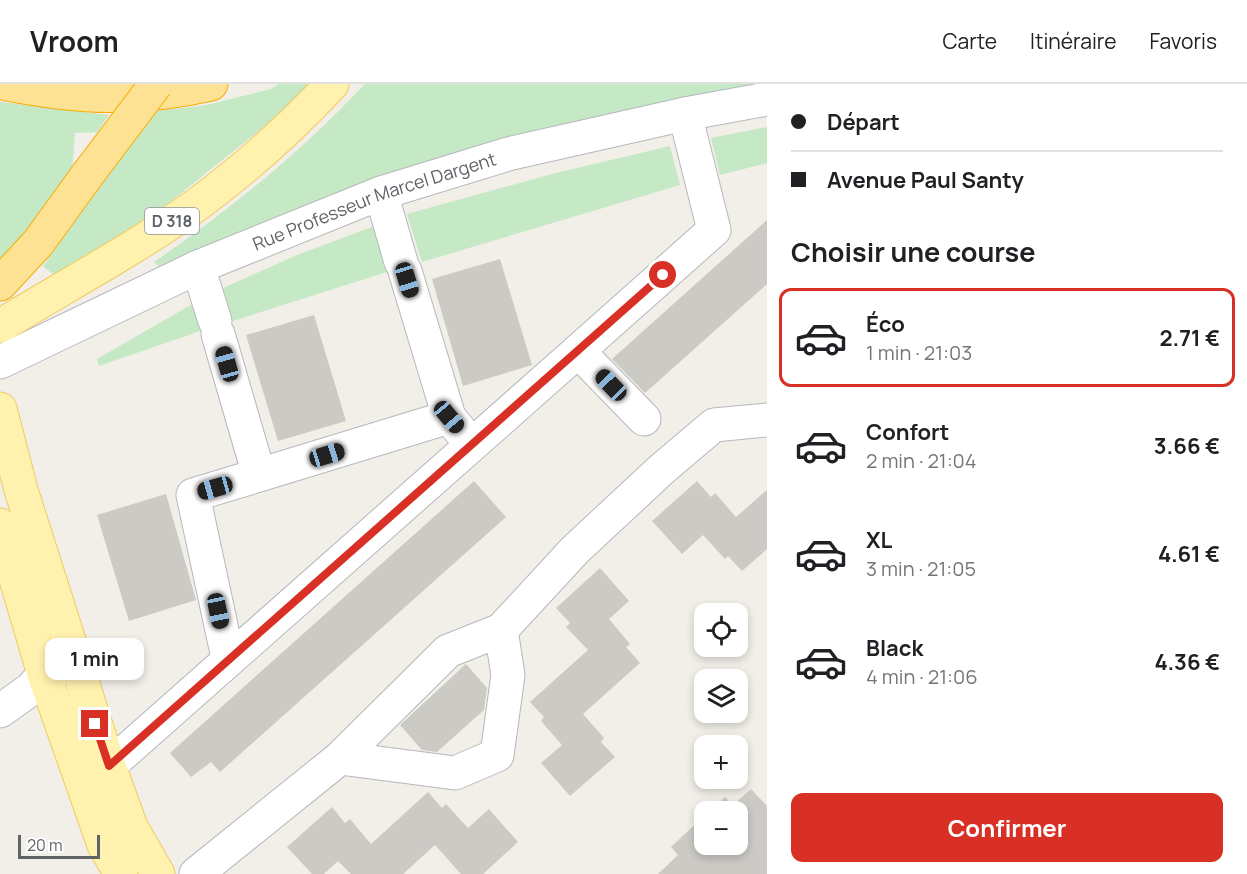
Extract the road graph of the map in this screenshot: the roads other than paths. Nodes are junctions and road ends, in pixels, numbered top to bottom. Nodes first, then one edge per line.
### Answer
1 (8, 84) edge
2 (156, 84) edge
3 (211, 84) edge
4 (332, 84) edge
5 (767, 99) edge
6 (685, 114) junction
7 (381, 193) junction
8 (198, 267) junction
9 (0, 284) edge
10 (0, 326) edge
11 (579, 351) junction
12 (0, 362) edge
13 (0, 410) edge
14 (449, 417) junction
15 (644, 419) dead end
16 (767, 420) edge
17 (471, 444) junction
18 (259, 476) junction
19 (2, 537) edge
20 (501, 630) junction
21 (228, 658) junction
22 (75, 662) junction
23 (45, 674) junction
24 (0, 711) edge
25 (340, 758) junction
26 (109, 766) junction
27 (121, 874) edge
28 (158, 874) edge
29 (196, 874) edge

1 - 3 highway
2 - 9 highway, bridge
4 - 10 main road, D 318
5 - 6 street, Rue Professeur Marcel Dargent
6 - 7 street, Rue Professeur Marcel Dargent
6 - 11 street
7 - 8 street, Rue Professeur Marcel Dargent
7 - 14 street
8 - 12 street, Rue Professeur Marcel Dargent
8 - 18 street
11 - 15 street
11 - 17 street
13 - 22 main road
14 - 17 street
14 - 18 street
16 - 20 street
17 - 21 street
18 - 21 street
19 - 23 main road
20 - 25 street
20 - 25 street
21 - 26 street
22 - 23 street
22 - 26 main road
23 - 24 street
23 - 27 main road
25 - 29 street
26 - 28 main road

